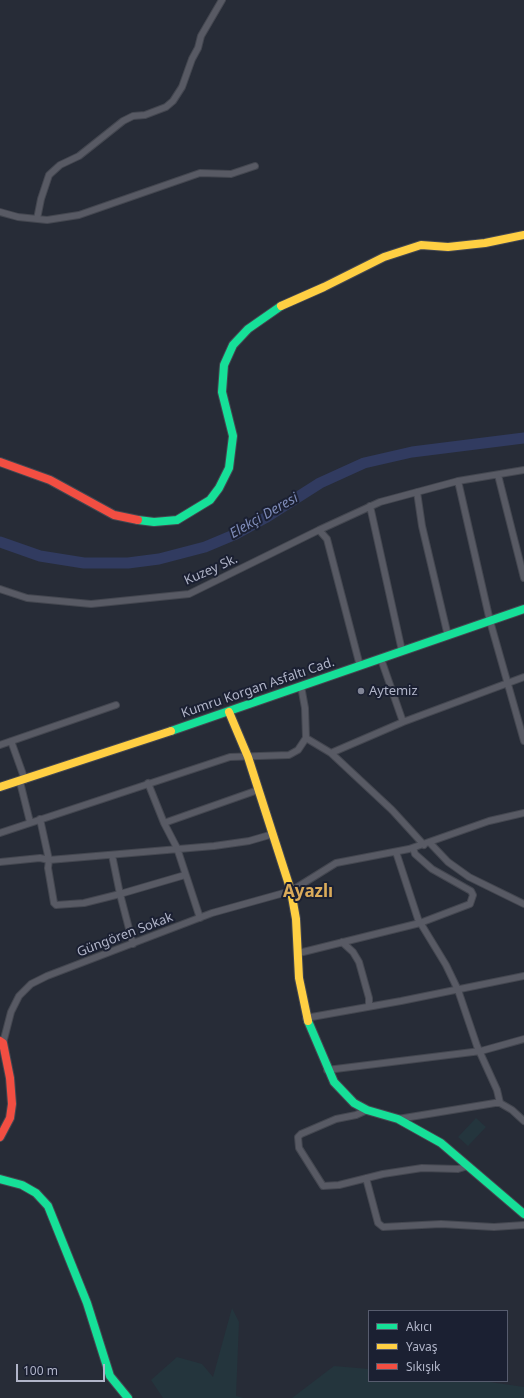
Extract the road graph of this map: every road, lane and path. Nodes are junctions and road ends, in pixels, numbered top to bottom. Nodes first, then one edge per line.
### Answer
1 (222, 0) edge
2 (256, 166) dead end
3 (0, 212) edge
4 (37, 219) junction
5 (524, 235) edge
6 (0, 462) edge
7 (524, 470) edge
8 (498, 474) junction
9 (458, 481) junction
10 (417, 492) junction
11 (370, 506) junction
12 (319, 530) junction
13 (524, 578) edge
14 (0, 589) edge
15 (524, 609) edge
16 (490, 621) junction
17 (448, 636) junction
18 (402, 651) junction
19 (381, 659) junction
20 (360, 666) junction
21 (524, 677) edge
22 (508, 682) junction
23 (301, 686) junction
24 (116, 705) dead end
25 (229, 712) junction
26 (524, 712) edge
27 (517, 715) junction
28 (403, 722) junction
29 (306, 738) junction
30 (11, 741) junction
31 (524, 741) edge
32 (0, 746) edge
33 (332, 753) junction
34 (248, 757) junction
35 (23, 781) junction
36 (148, 783) junction
37 (0, 787) edge
38 (258, 790) junction
39 (0, 794) edge
40 (524, 813) edge
41 (40, 819) junction
42 (30, 822) junction
43 (164, 823) junction
44 (0, 832) edge
45 (273, 834) junction
46 (427, 844) junction
47 (176, 848) junction
48 (412, 848) junction
49 (396, 852) junction
50 (112, 855) junction
51 (49, 860) junction
52 (0, 862) edge
53 (185, 874) junction
54 (291, 891) junction
55 (120, 894) junction
56 (524, 904) edge
57 (200, 918) junction
58 (420, 923) junction
59 (342, 942) junction
60 (133, 944) junction
61 (299, 953) junction
62 (524, 976) edge
63 (458, 990) junction
64 (369, 1006) junction
65 (306, 1018) junction
66 (524, 1039) edge
67 (2, 1042) edge
68 (481, 1050) junction
69 (327, 1070) junction
70 (500, 1103) junction
71 (367, 1110) junction
72 (398, 1119) junction
73 (524, 1121) edge
74 (0, 1137) edge
75 (468, 1166) junction
76 (366, 1178) junction
77 (0, 1179) edge
78 (524, 1214) edge
79 (524, 1225) edge
80 (128, 1398) edge

1 - 4 street
2 - 4 street
3 - 4 street
5 - 6 street
7 - 8 street, Kuzey Sk.
8 - 9 street, Kuzey Sk.
8 - 13 street
9 - 10 street, Kuzey Sk.
9 - 16 street
10 - 11 street, Kuzey Sk.
10 - 17 street
11 - 12 street, Kuzey Sk.
11 - 18 street
12 - 14 street, Kuzey Sk.
12 - 20 street
15 - 16 street, Kumru Korgan Asfaltı Cad.
16 - 17 street, Kumru Korgan Asfaltı Cad.
16 - 22 street
17 - 18 street, Kumru Korgan Asfaltı Cad.
18 - 19 street, Kumru Korgan Asfaltı Cad.
19 - 20 street, Kumru Korgan Asfaltı Cad.
19 - 28 street
20 - 23 street, Kumru Korgan Asfaltı Cad.
21 - 22 street
22 - 27 street
22 - 28 street
23 - 25 street, Kumru Korgan Asfaltı Cad.
23 - 29 street
24 - 30 street
25 - 34 street
25 - 35 street, Kumru Korgan Asfaltı Cad.
26 - 27 street
27 - 31 street
28 - 33 street
29 - 33 street
29 - 34 street
30 - 32 street
30 - 35 street
33 - 46 street
34 - 36 street
34 - 38 street
35 - 37 street, Kumru Korgan Asfaltı Cad.
35 - 39 street
35 - 42 street
36 - 41 street
36 - 43 street
38 - 43 street
38 - 45 street
40 - 46 street
41 - 42 street
41 - 51 street
42 - 44 street
43 - 47 street
45 - 47 street
45 - 54 street
46 - 48 street
46 - 56 street
47 - 50 street
47 - 53 street
48 - 49 street
48 - 58 street
49 - 54 street
49 - 58 street
50 - 51 street
50 - 55 street
51 - 52 street
51 - 55 street
53 - 55 street
53 - 57 street
54 - 57 street, Güngören Sokak
54 - 61 street
55 - 60 street
57 - 60 street, Güngören Sokak
58 - 59 street
58 - 63 street
59 - 61 street
59 - 64 street
60 - 67 street, Güngören Sokak
61 - 65 street
62 - 63 street
63 - 64 street
63 - 68 street
64 - 65 street
65 - 69 street
66 - 68 street
67 - 74 street
68 - 69 street
68 - 70 street
69 - 71 street
70 - 72 street
70 - 73 street
71 - 72 street
71 - 76 street
72 - 75 street
75 - 76 street
75 - 78 street
76 - 79 street
77 - 80 street

